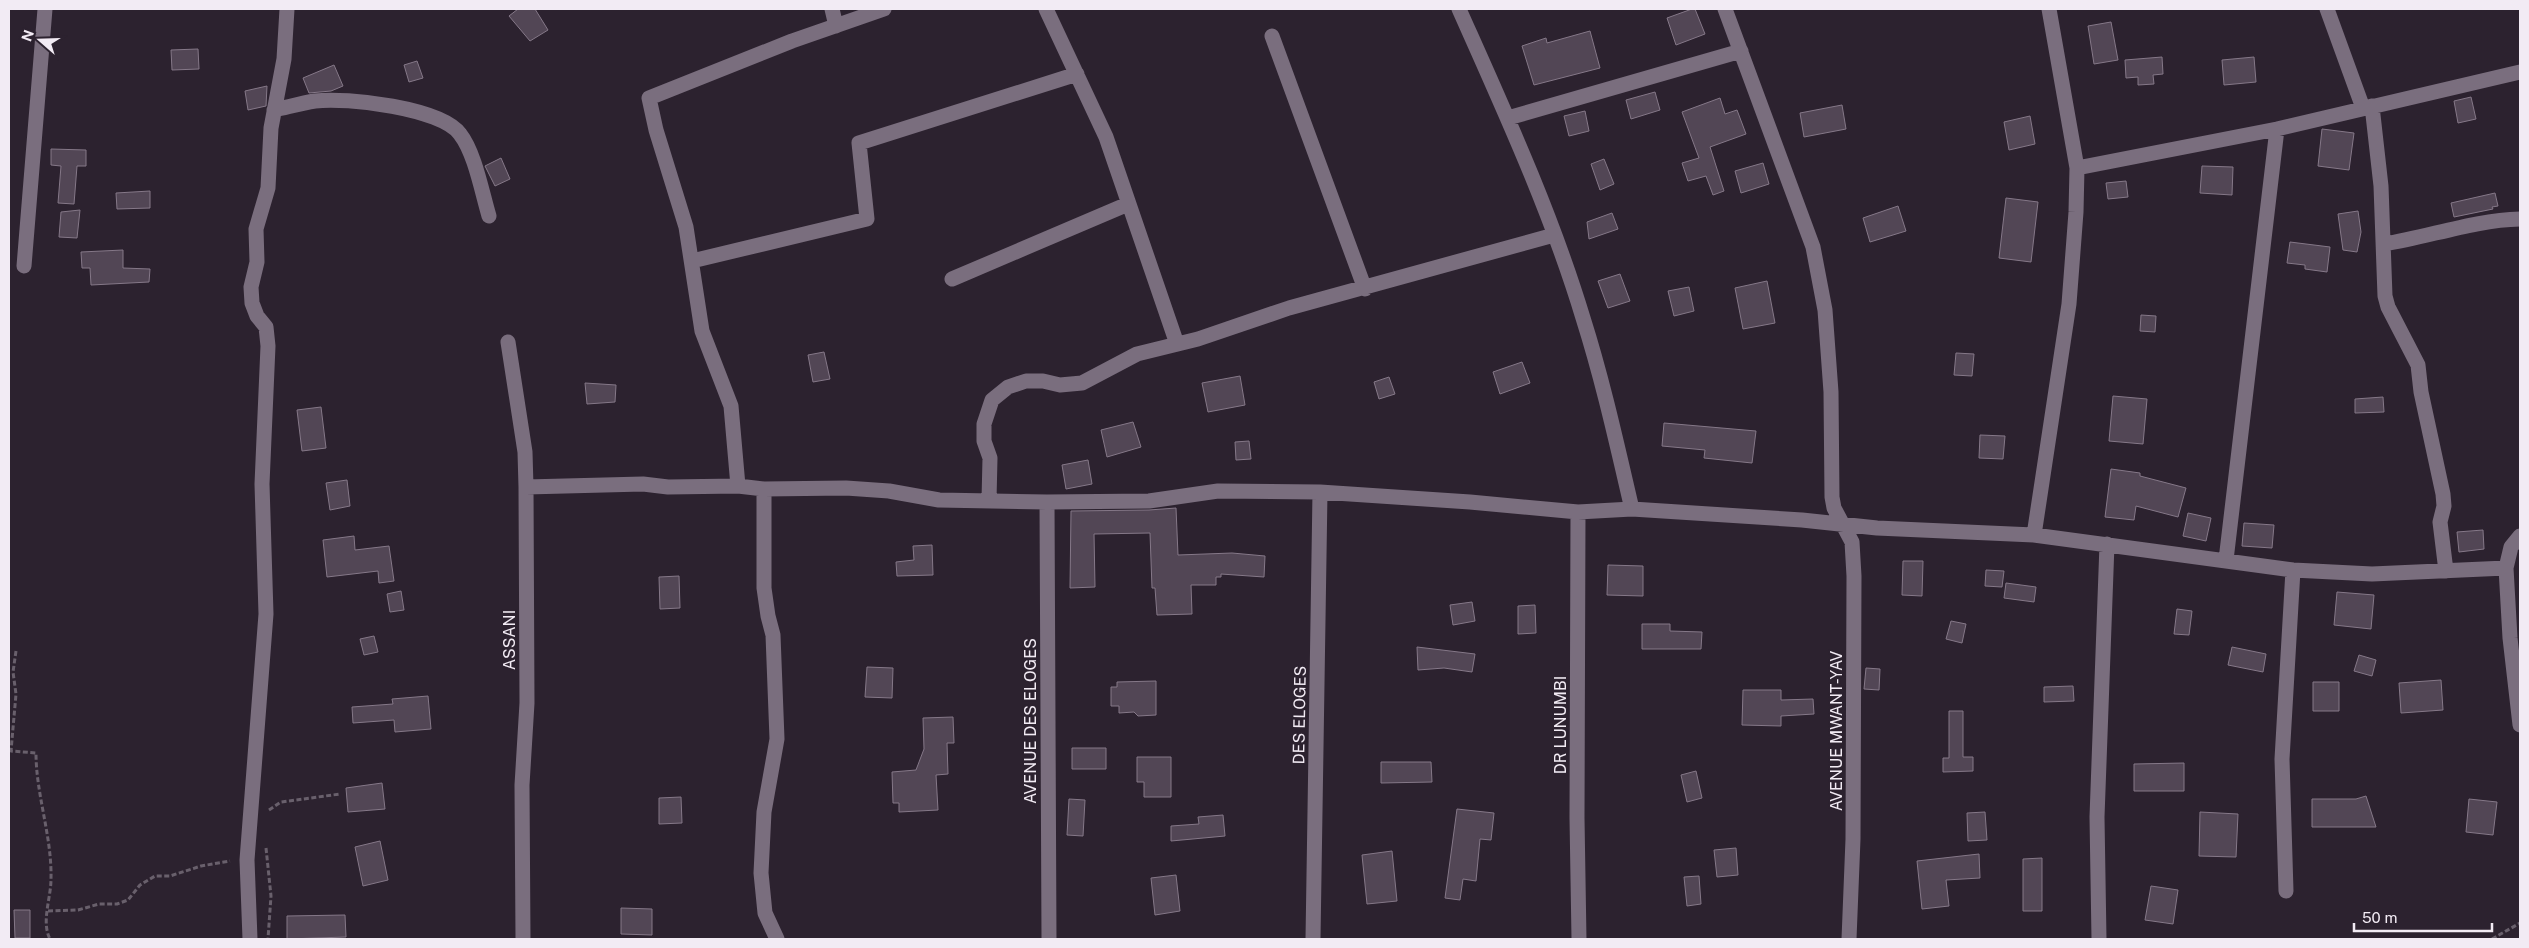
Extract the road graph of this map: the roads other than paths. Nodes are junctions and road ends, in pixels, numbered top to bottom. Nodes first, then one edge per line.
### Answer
1 (45, 9) edge
2 (287, 9) edge
3 (832, 9) edge
4 (884, 9) edge
5 (1046, 9) edge
6 (1459, 9) edge
7 (1725, 9) edge
8 (2049, 9) edge
9 (2327, 9) edge
10 (836, 26) junction
11 (1272, 36) dead end
12 (1741, 51) junction
13 (2520, 72) edge
14 (1077, 74) junction
15 (2368, 107) junction
16 (274, 110) junction
17 (1508, 118) junction
18 (2277, 129) junction
19 (2077, 168) junction
20 (1128, 204) junction
21 (489, 216) dead end
22 (2520, 219) edge
23 (1554, 235) junction
24 (2384, 244) junction
25 (692, 261) junction
26 (24, 266) dead end
27 (952, 279) dead end
28 (1364, 288) junction
29 (508, 342) dead end
30 (1177, 344) junction
31 (738, 486) junction
32 (526, 487) junction
33 (764, 489) junction
34 (1320, 492) junction
35 (989, 500) junction
36 (1047, 502) junction
37 (1632, 509) junction
38 (1578, 512) junction
39 (1844, 526) junction
40 (2034, 536) junction
41 (2520, 536) edge
42 (2107, 544) junction
43 (2226, 560) junction
44 (2506, 568) junction
45 (2293, 570) junction
46 (2446, 571) junction
47 (2520, 726) edge
48 (2286, 891) dead end
49 (250, 939) edge
50 (523, 939) edge
51 (778, 939) edge
52 (1049, 939) edge
53 (1313, 939) edge
54 (1579, 939) edge
55 (1849, 939) edge
56 (2099, 939) edge

1 - 26 street
2 - 16 street
3 - 10 street
4 - 10 street
5 - 14 street
6 - 17 street
7 - 12 street, AVENUE MWANT-YAV
8 - 19 street
9 - 15 street
10 - 25 street
11 - 28 street
12 - 17 street
12 - 39 street, AVENUE MWANT-YAV
13 - 15 street
14 - 20 street
14 - 25 street
15 - 18 street
15 - 24 street
16 - 21 street
16 - 49 street
17 - 23 street
18 - 19 street
18 - 43 street
19 - 40 street
20 - 27 street
20 - 30 street
22 - 24 street
23 - 28 street
23 - 37 street
24 - 46 street
25 - 31 street
28 - 30 street
29 - 32 street, ASSANI
30 - 35 street
31 - 32 street
31 - 33 street
32 - 50 street, ASSANI
33 - 35 street
33 - 51 street
34 - 36 street
34 - 38 street
34 - 53 street, DES ELOGES
35 - 36 street
36 - 52 street, AVENUE DES ELOGES
37 - 38 street
37 - 39 street
38 - 54 street, DR LUNUMBI
39 - 40 street
39 - 55 street, AVENUE MWANT-YAV
40 - 42 street
41 - 44 street
42 - 43 street
42 - 56 street
43 - 45 street
44 - 46 street
44 - 47 street
45 - 46 street
45 - 48 street

